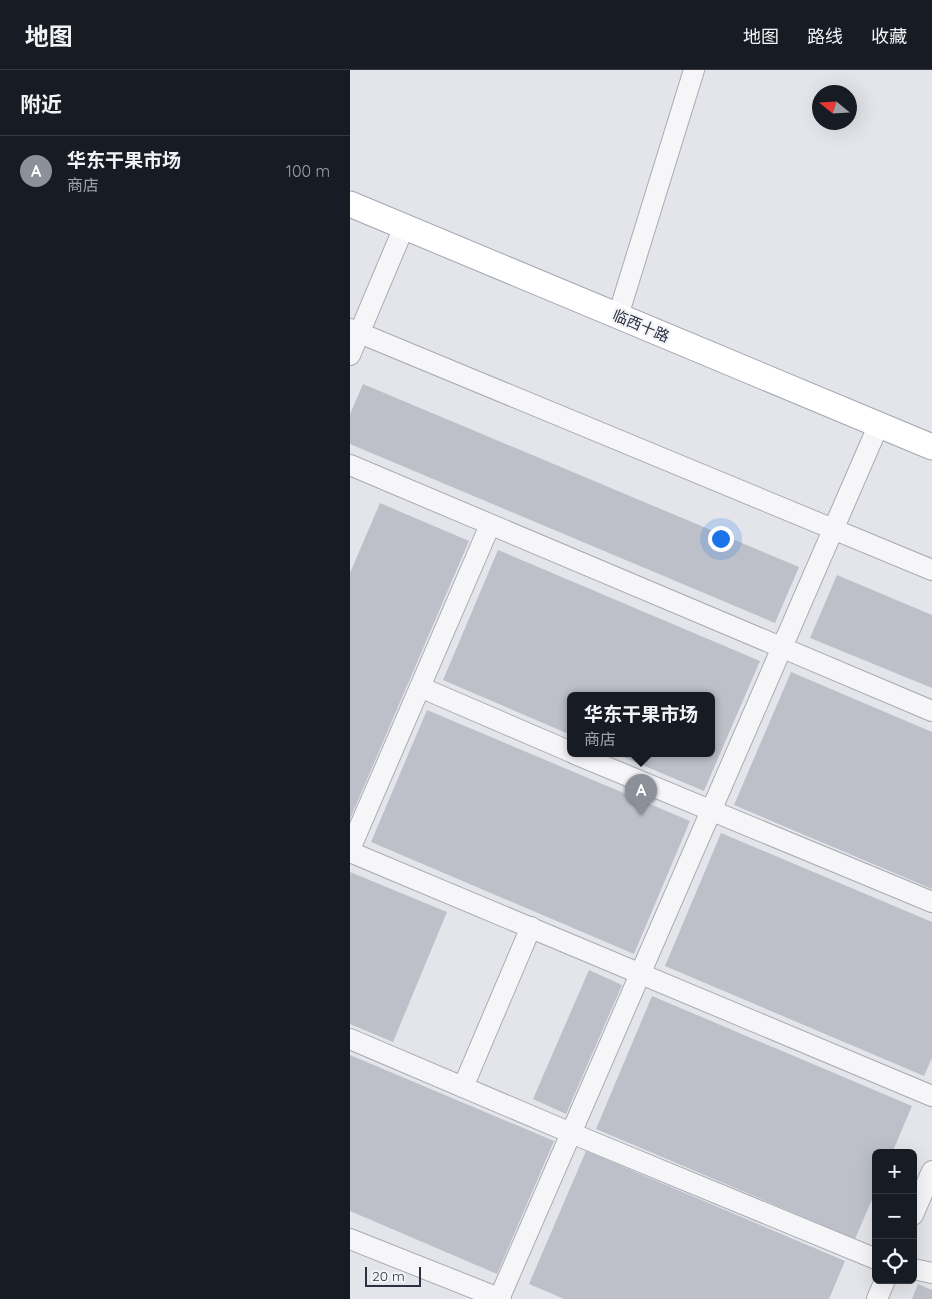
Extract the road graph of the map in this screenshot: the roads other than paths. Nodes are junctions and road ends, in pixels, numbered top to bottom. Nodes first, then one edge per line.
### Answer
1 (694, 70) edge
2 (350, 204) edge
3 (404, 227) junction
4 (618, 316) junction
5 (355, 331) edge
6 (350, 355) edge
7 (879, 424) junction
8 (932, 446) edge
9 (350, 465) edge
10 (490, 525) junction
11 (834, 529) junction
12 (932, 570) edge
13 (782, 648) junction
14 (420, 687) junction
15 (932, 711) edge
16 (567, 750) edge
17 (583, 757) edge
18 (711, 812) junction
19 (350, 850) edge
20 (932, 902) edge
21 (531, 927) junction
22 (641, 973) junction
23 (350, 1039) edge
24 (463, 1087) junction
25 (932, 1096) edge
26 (571, 1133) junction
27 (932, 1171) edge
28 (917, 1205) edge
29 (350, 1239) edge
30 (872, 1257) edge
31 (917, 1270) edge
32 (932, 1273) edge
33 (883, 1284) edge
34 (500, 1299) edge
35 (877, 1299) edge

1 - 4 street
2 - 3 main road, 临西十路
3 - 4 main road, 临西十路
3 - 5 street
4 - 7 main road, 临西十路
5 - 6 street
5 - 11 street
7 - 8 main road, 临西十路
7 - 11 street
9 - 10 street
10 - 13 street
10 - 14 street
11 - 12 street
11 - 13 street
13 - 15 street
13 - 18 street
14 - 16 street
14 - 19 street
17 - 18 street
18 - 20 street
18 - 22 street
19 - 21 street
21 - 22 street
21 - 24 street
22 - 25 street
22 - 26 street
23 - 24 street
24 - 26 street
26 - 30 street
26 - 34 street
27 - 28 street
29 - 34 street
31 - 32 street
33 - 35 street

